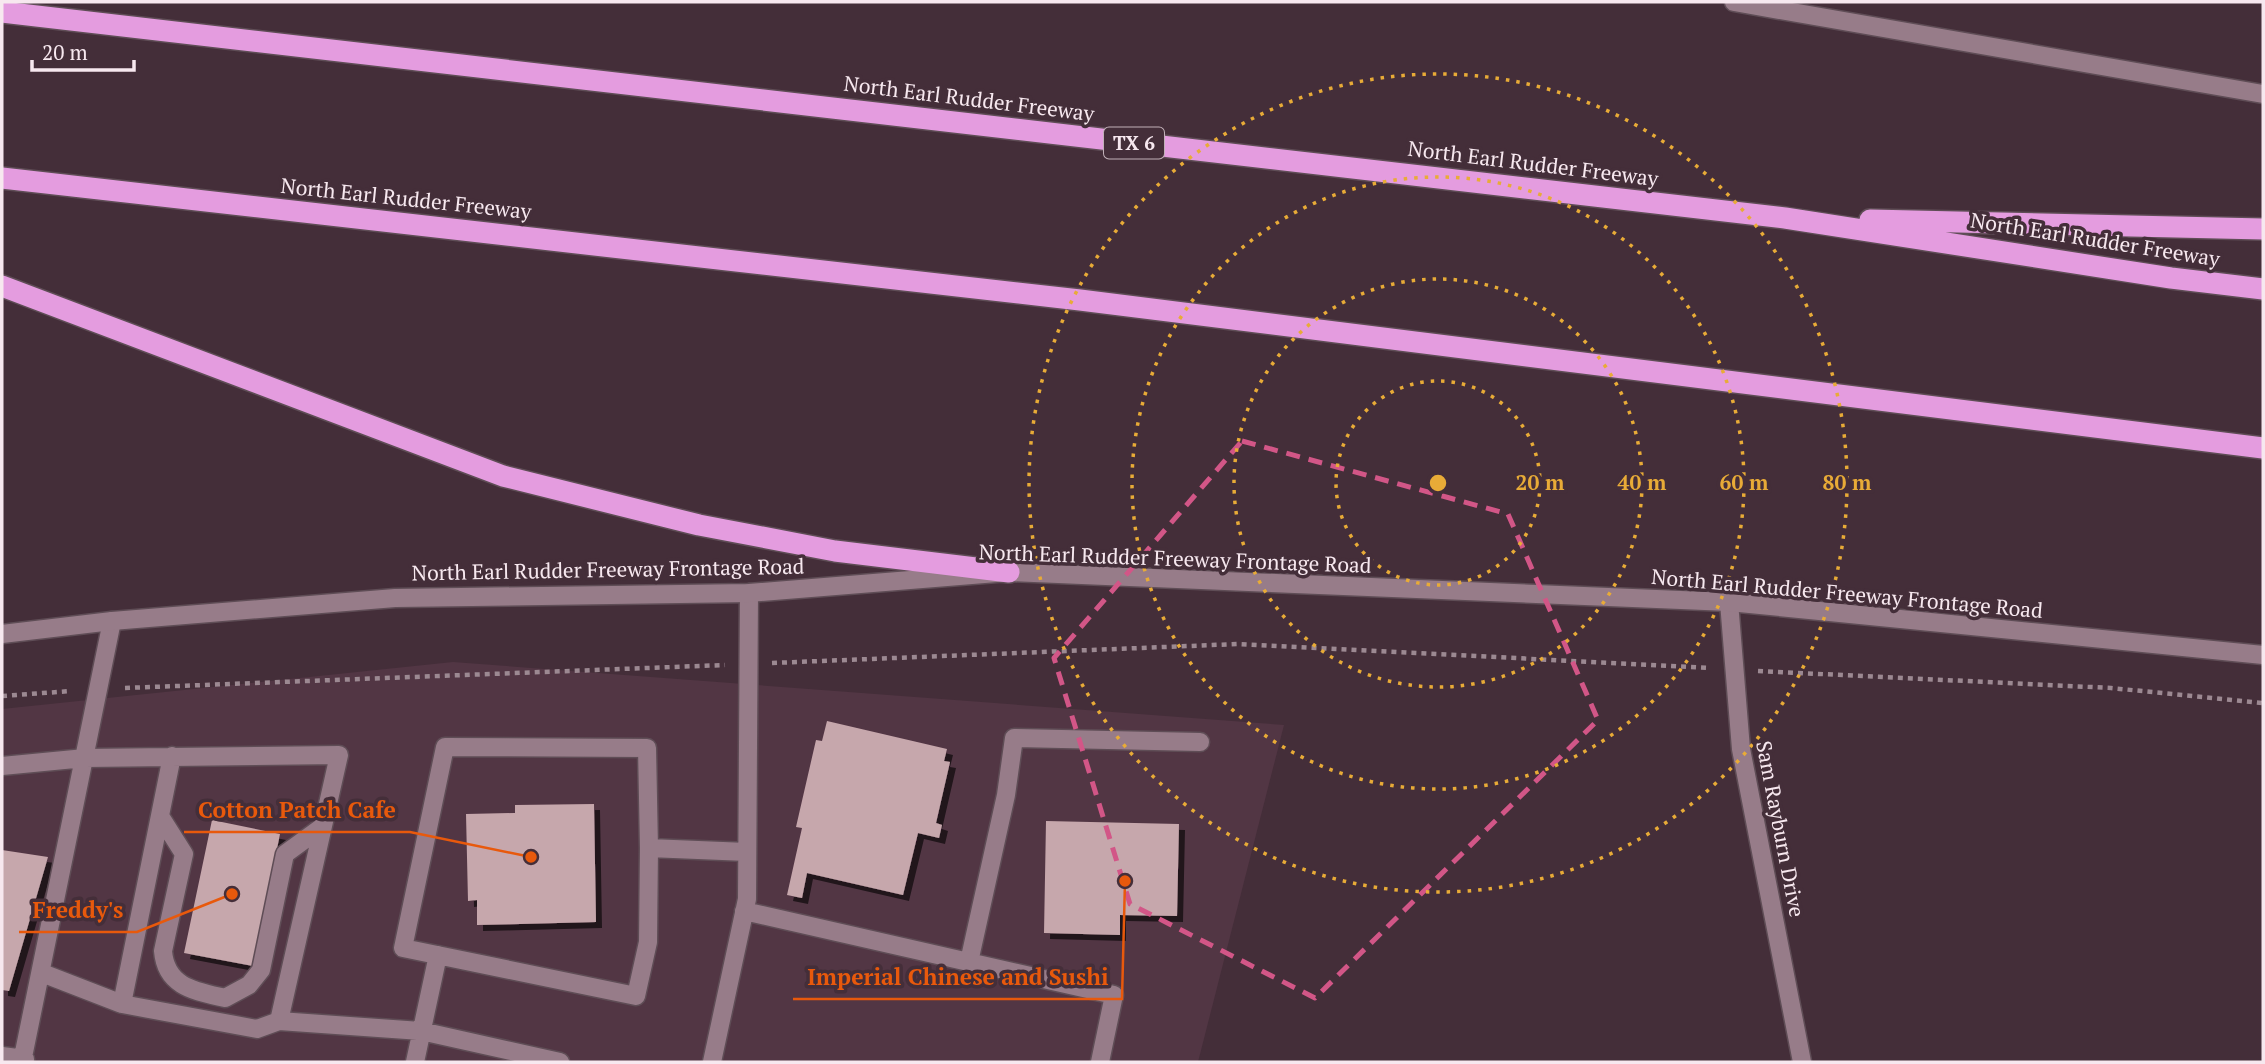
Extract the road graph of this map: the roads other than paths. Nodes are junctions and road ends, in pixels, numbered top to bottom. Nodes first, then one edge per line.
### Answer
1 (1734, 2) edge
2 (2, 12) edge
3 (2263, 94) edge
4 (2, 178) edge
5 (1785, 218) junction
6 (2263, 229) edge
7 (2, 286) edge
8 (2263, 289) edge
9 (2263, 448) edge
10 (1010, 572) junction
11 (749, 593) junction
12 (1729, 602) junction
13 (112, 621) junction
14 (2, 634) edge
15 (2263, 655) edge
16 (1200, 741) dead end
17 (172, 756) junction
18 (85, 758) junction
19 (2, 766) edge
20 (160, 816) junction
21 (322, 827) junction
22 (649, 848) junction
23 (747, 852) junction
24 (744, 911) junction
25 (438, 955) junction
26 (969, 962) junction
27 (42, 973) junction
28 (122, 1004) junction
29 (279, 1021) junction
30 (421, 1031) junction
31 (2, 1056) edge
32 (23, 1061) edge
33 (415, 1062) edge
34 (560, 1062) edge
35 (712, 1062) edge
36 (1100, 1062) edge
37 (1801, 1062) edge

1 - 3 main road
2 - 5 highway, North Earl Rudder Freeway / TX 6
4 - 9 highway, North Earl Rudder Freeway
5 - 6 highway
5 - 8 highway, North Earl Rudder Freeway / TX 6
7 - 10 highway
10 - 11 main road, North Earl Rudder Freeway Frontage Road
10 - 12 main road, North Earl Rudder Freeway Frontage Road
11 - 13 main road, North Earl Rudder Freeway Frontage Road
11 - 23 main road
12 - 15 main road, North Earl Rudder Freeway Frontage Road
12 - 37 main road, Sam Rayburn Drive
13 - 14 main road, North Earl Rudder Freeway Frontage Road
13 - 18 main road
16 - 26 main road
17 - 18 main road
17 - 20 main road
17 - 21 main road
18 - 19 main road
18 - 27 main road
20 - 21 main road
20 - 28 main road
21 - 29 main road
22 - 23 main road
22 - 25 main road
22 - 25 main road
23 - 24 main road
24 - 26 main road
24 - 35 main road
25 - 30 main road
26 - 36 main road
27 - 28 main road
27 - 32 main road
28 - 29 main road
29 - 30 main road
30 - 33 main road
30 - 34 main road
31 - 32 main road

